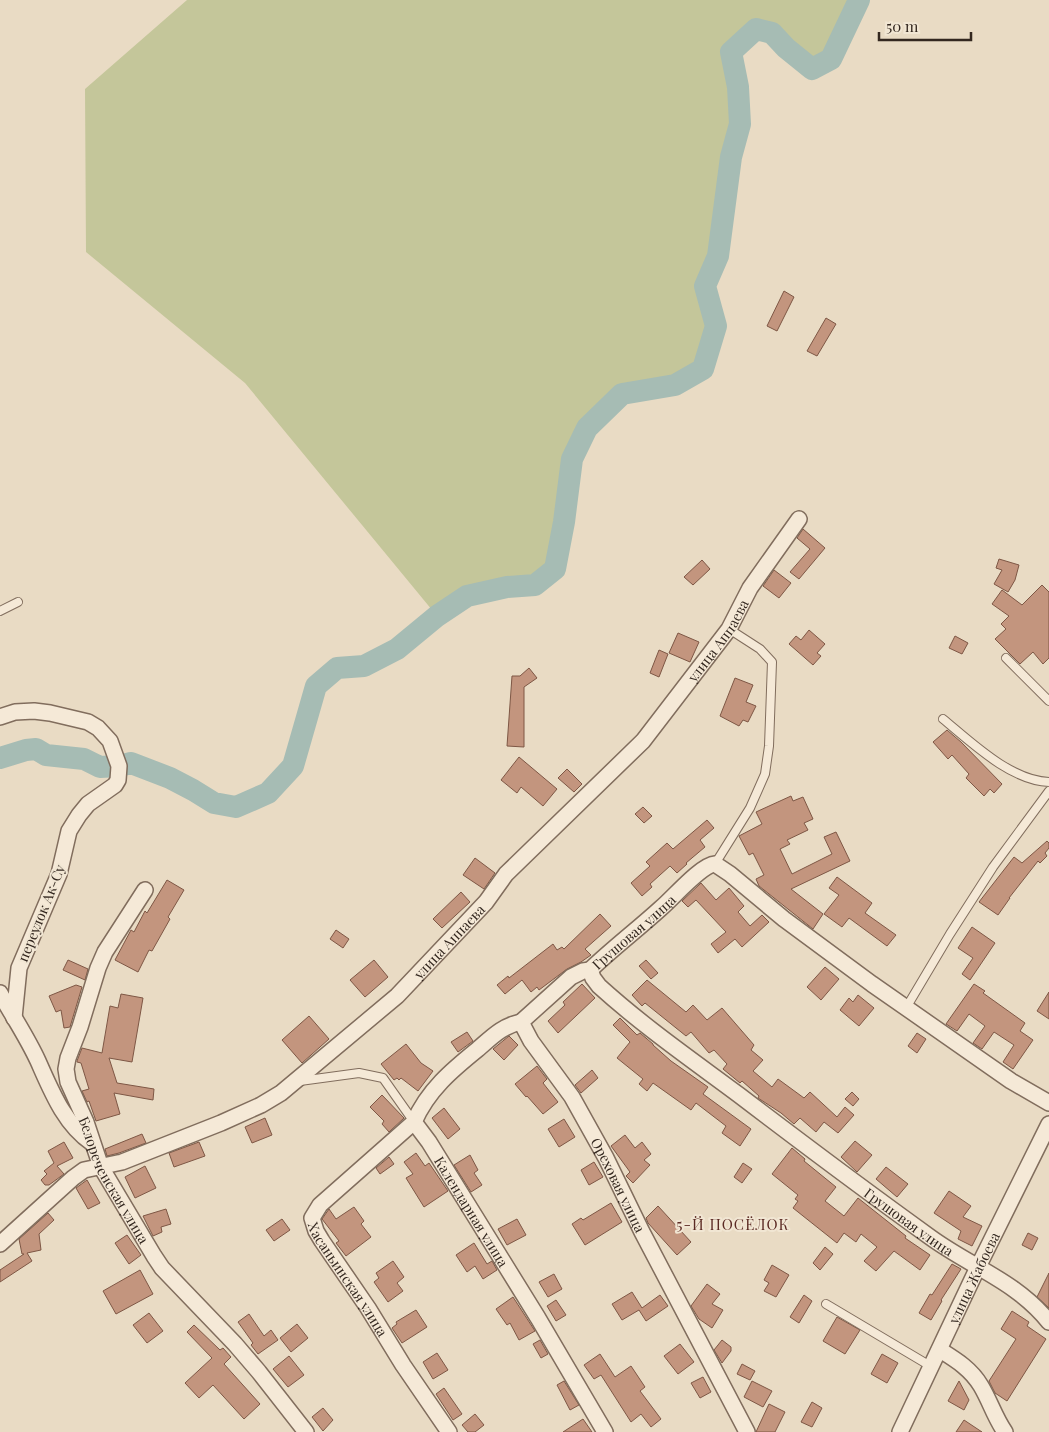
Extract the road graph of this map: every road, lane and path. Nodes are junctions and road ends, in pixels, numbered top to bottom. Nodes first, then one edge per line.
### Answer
1 (799, 520) dead end
2 (18, 602) dead end
3 (0, 611) edge
4 (729, 629) junction
5 (1006, 658) dead end
6 (1049, 701) edge
7 (0, 717) edge
8 (943, 719) dead end
9 (1049, 782) edge
10 (1049, 791) edge
11 (715, 864) junction
12 (145, 890) dead end
13 (590, 970) junction
14 (0, 993) edge
15 (906, 1008) junction
16 (14, 1018) junction
17 (521, 1022) junction
18 (292, 1082) junction
19 (1049, 1103) edge
20 (414, 1122) junction
21 (1049, 1124) edge
22 (92, 1144) junction
23 (101, 1166) junction
24 (0, 1244) edge
25 (978, 1267) junction
26 (826, 1304) dead end
27 (1049, 1322) edge
28 (940, 1350) junction
29 (932, 1367) junction
30 (306, 1432) edge
31 (449, 1432) edge
32 (605, 1432) edge
33 (747, 1432) edge
34 (900, 1432) edge
35 (1005, 1432) edge

1 - 4 street, улица Аппаева
2 - 3 lane
4 - 11 lane
4 - 18 street, улица Аппаева
5 - 6 lane
7 - 16 street, переулок Ак-Су
8 - 9 lane
10 - 15 lane
11 - 13 street, Грушовая улица
11 - 15 street
12 - 22 street, Белореченская улица
13 - 17 street
13 - 25 street, Грушовая улица
14 - 16 street
15 - 19 street
16 - 22 street
17 - 20 street
17 - 33 street, Ореховая улица
18 - 20 lane
18 - 23 street, улица Аппаева
20 - 31 street, Хасаньинская улица
20 - 32 street, Календарная улица
21 - 25 street, улица Жабоева
22 - 23 street, Белореченская улица
23 - 24 street, улица Аппаева
23 - 30 street, Белореченская улица
25 - 27 street, Грушовая улица
25 - 28 street, улица Жабоева
26 - 29 lane
28 - 29 street, улица Жабоева
28 - 35 street
29 - 34 street, улица Жабоева

